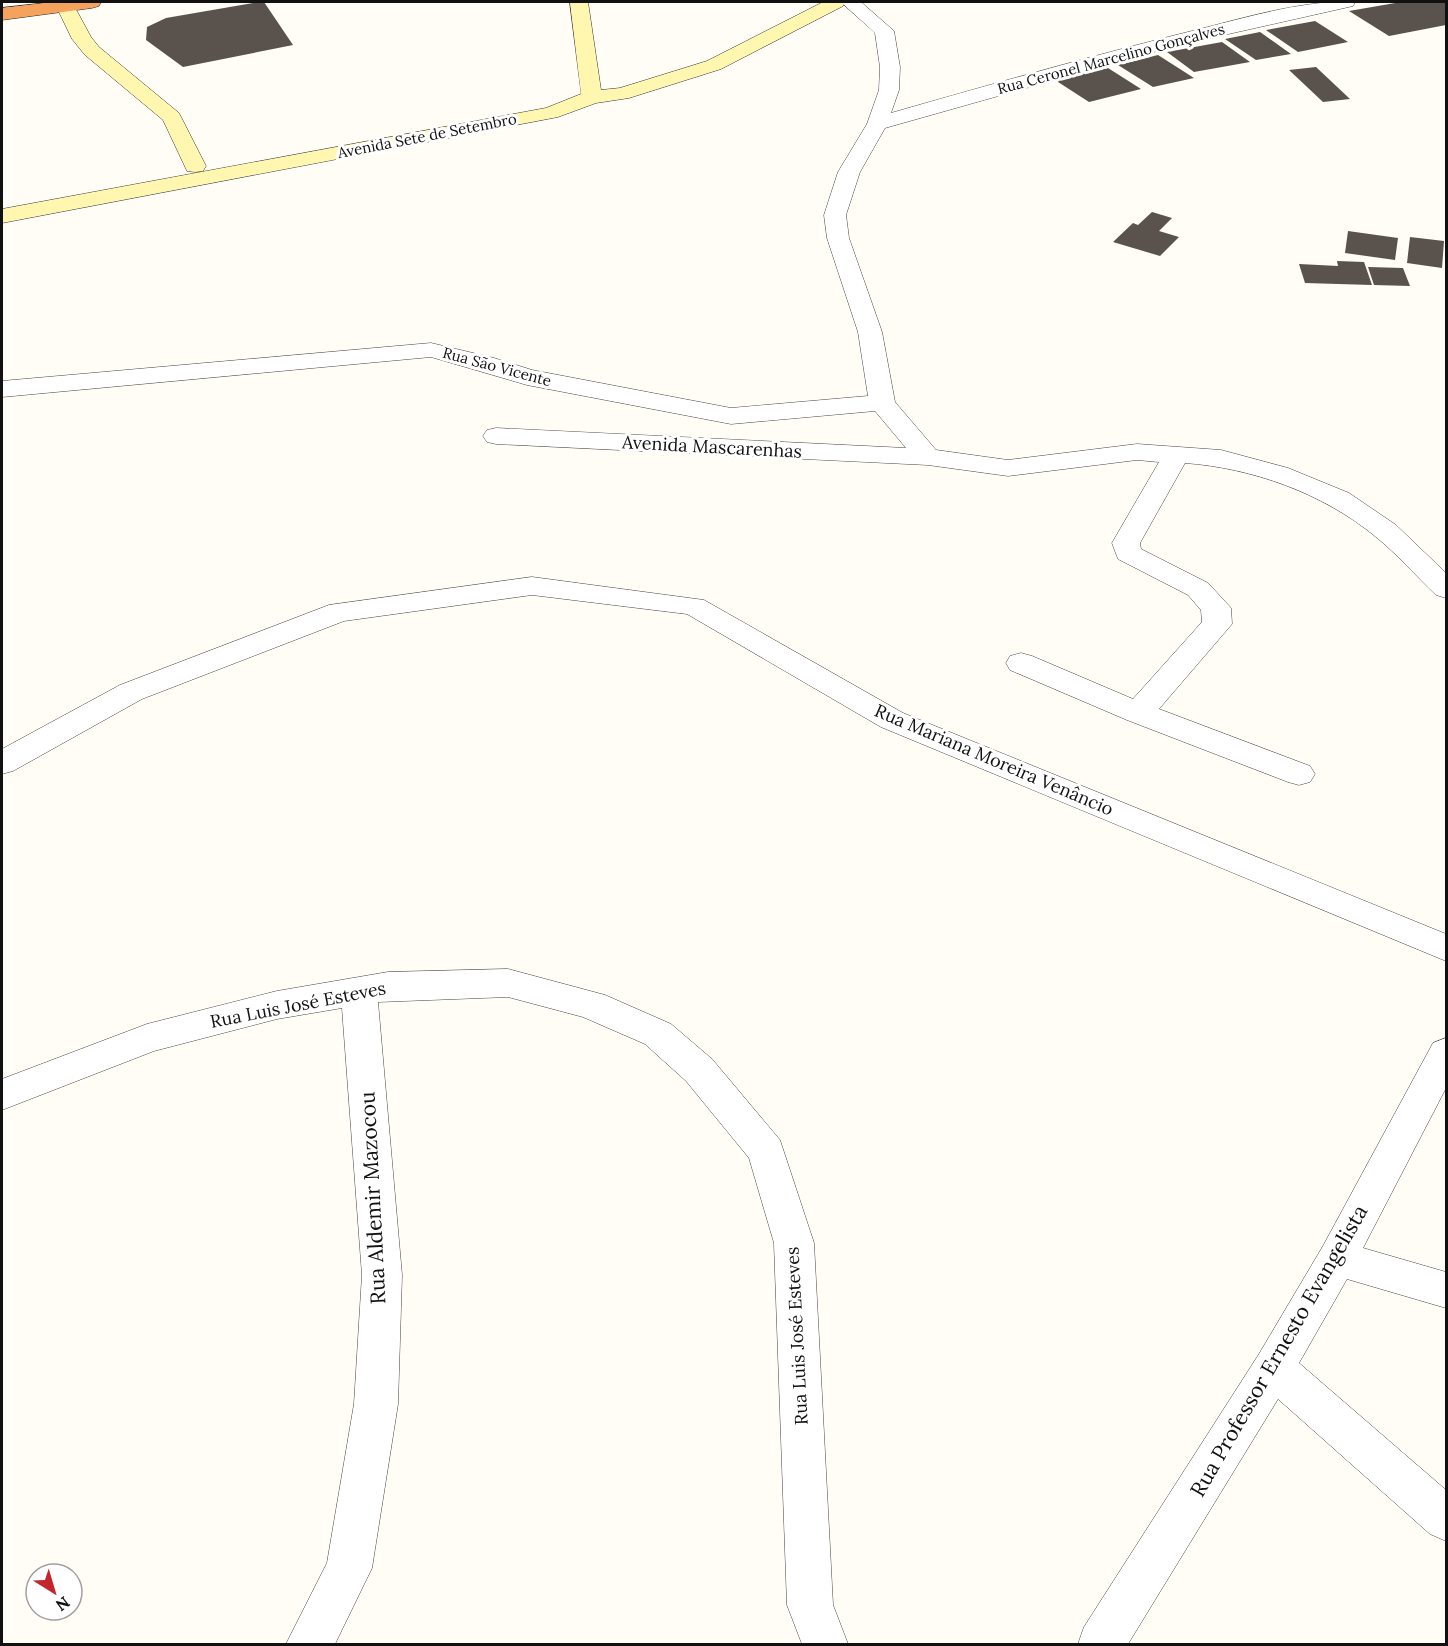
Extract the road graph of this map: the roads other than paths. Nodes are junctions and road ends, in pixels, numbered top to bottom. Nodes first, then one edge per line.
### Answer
1 (92, 2) edge
2 (579, 2) edge
3 (836, 2) edge
4 (850, 2) edge
5 (1346, 2) edge
6 (65, 6) junction
7 (2, 14) edge
8 (592, 97) junction
9 (878, 124) junction
10 (195, 166) junction
11 (222, 174) junction
12 (175, 183) junction
13 (2, 216) edge
14 (2, 389) edge
15 (882, 403) junction
16 (496, 436) dead end
17 (1176, 455) junction
18 (928, 457) junction
19 (1446, 589) edge
20 (1021, 663) dead end
21 (1138, 713) junction
22 (2, 763) edge
23 (1299, 774) dead end
24 (1446, 948) edge
25 (358, 992) junction
26 (1446, 1053) edge
27 (2, 1095) edge
28 (1337, 1258) junction
29 (1446, 1290) edge
30 (1274, 1368) junction
31 (1446, 1519) edge
32 (310, 1644) edge
33 (825, 1644) edge
34 (1101, 1644) edge

1 - 6 highway
2 - 8 street
3 - 8 street, Avenida Sete de Setembro
4 - 9 street
5 - 9 street, Rua Ceronel Marcelino Gonçalves
6 - 7 highway
6 - 10 street
8 - 11 street, Avenida Sete de Setembro
9 - 15 street
10 - 11 street
10 - 12 street
11 - 12 street, Avenida Sete de Setembro
12 - 13 street, Avenida Sete de Setembro
14 - 15 street, Rua São Vicente
15 - 18 street
16 - 18 street, Avenida Mascarenhas
17 - 18 street
17 - 19 street
17 - 21 street
20 - 21 street
21 - 23 street
22 - 24 street, Rua Mariana Moreira Venâncio
25 - 27 street, Rua Luis José Esteves
25 - 32 street, Rua Aldemir Mazocou
25 - 33 street, Rua Luis José Esteves
26 - 28 street, Rua Professor Ernesto Evangelista
28 - 29 street
28 - 30 street, Rua Professor Ernesto Evangelista
30 - 31 street
30 - 34 street, Rua Professor Ernesto Evangelista

